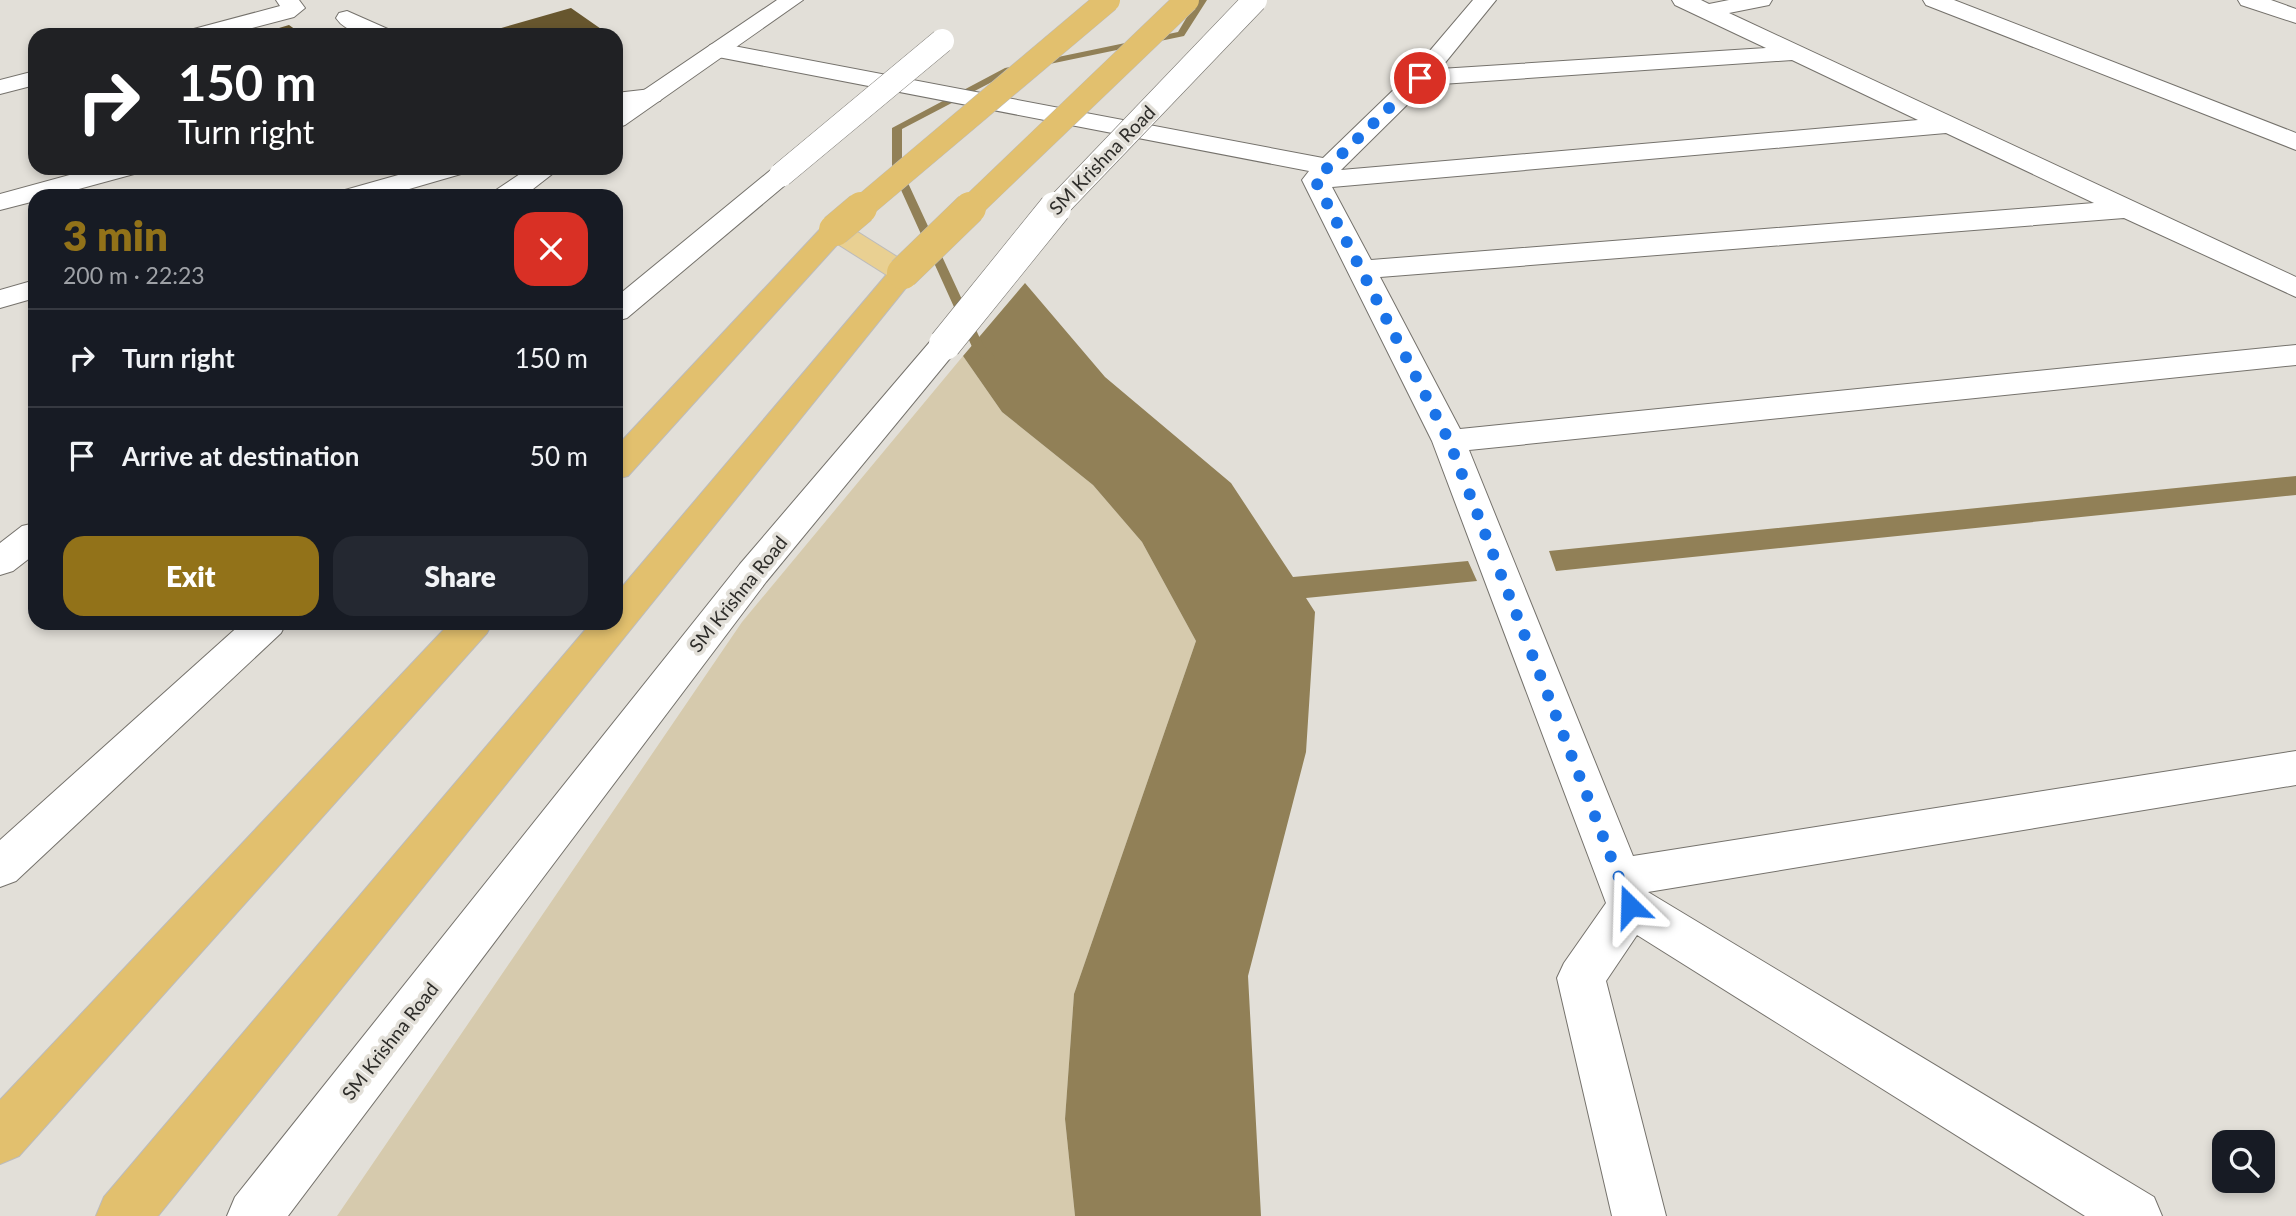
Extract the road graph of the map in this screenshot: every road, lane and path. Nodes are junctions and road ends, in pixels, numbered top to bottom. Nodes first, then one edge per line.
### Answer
1 (287, 0) edge
2 (792, 0) edge
3 (1108, 0) edge
4 (1187, 0) edge
5 (1255, 0) edge
6 (1485, 0) edge
7 (1683, 0) edge
8 (1761, 0) edge
9 (1934, 0) edge
10 (2249, 0) edge
11 (1708, 11) junction
12 (2296, 16) edge
13 (347, 19) dead end
14 (225, 28) edge
15 (367, 28) edge
16 (942, 41) dead end
17 (718, 50) junction
18 (1798, 52) junction
19 (1420, 78) junction
20 (28, 80) edge
21 (0, 87) edge
22 (651, 96) junction
23 (623, 99) edge
24 (623, 115) edge
25 (1952, 125) junction
26 (2296, 142) edge
27 (1322, 174) junction
28 (99, 175) edge
29 (428, 175) edge
30 (537, 175) edge
31 (48, 189) edge
32 (379, 189) edge
33 (516, 189) edge
34 (28, 194) edge
35 (0, 202) edge
36 (2129, 209) junction
37 (835, 229) junction
38 (1362, 270) junction
39 (903, 273) junction
40 (2296, 288) edge
41 (28, 291) edge
42 (0, 299) edge
43 (623, 306) edge
44 (2296, 355) edge
45 (1449, 441) junction
46 (623, 460) edge
47 (28, 540) edge
48 (0, 562) edge
49 (623, 611) edge
50 (259, 630) edge
51 (467, 630) edge
52 (608, 630) edge
53 (2296, 768) edge
54 (0, 869) edge
55 (1624, 892) junction
56 (0, 1138) edge
57 (2086, 1200) edge
58 (122, 1216) edge
59 (254, 1216) edge
60 (1639, 1216) edge
61 (2135, 1216) edge

1 - 14 street
2 - 17 street
3 - 37 highway, bridge
4 - 39 highway, bridge
5 - 59 street, SM Krishna Road, bridge
6 - 19 street
7 - 11 street
8 - 11 street
9 - 26 street
10 - 12 street
11 - 18 street
13 - 15 street
16 - 43 street, bridge
17 - 22 street
17 - 27 street
18 - 19 street
18 - 25 street
19 - 27 street
20 - 21 street
22 - 23 street
22 - 24 street
25 - 27 street
25 - 36 street
27 - 38 street
28 - 31 street
29 - 32 street
30 - 33 street
34 - 35 street
36 - 38 street
36 - 40 street
37 - 39 main road
37 - 46 highway
38 - 45 street
39 - 49 highway
41 - 42 street
44 - 45 street
45 - 55 street
47 - 48 street
50 - 54 street
51 - 56 highway
52 - 58 highway
53 - 55 street
55 - 57 street
55 - 60 street
57 - 61 street

